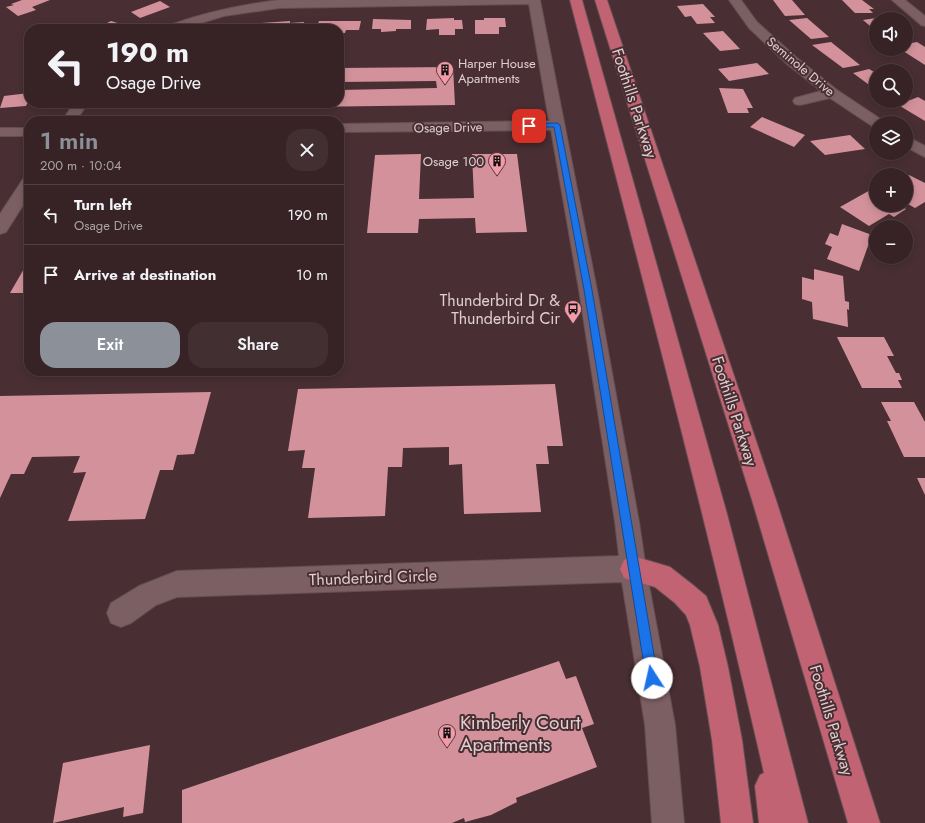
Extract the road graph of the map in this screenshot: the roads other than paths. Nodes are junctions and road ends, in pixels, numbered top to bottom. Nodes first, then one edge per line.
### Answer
1 (534, 0) edge
2 (576, 0) edge
3 (601, 0) edge
4 (734, 0) edge
5 (898, 0) edge
6 (925, 22) edge
7 (186, 24) edge
8 (832, 93) junction
9 (800, 101) dead end
10 (869, 118) edge
11 (557, 125) junction
12 (344, 128) edge
13 (0, 132) edge
14 (24, 132) edge
15 (913, 145) edge
16 (925, 152) edge
17 (24, 191) edge
18 (0, 228) edge
19 (633, 569) junction
20 (121, 613) dead end
21 (759, 681) junction
22 (668, 823) edge
23 (737, 823) edge
24 (775, 823) edge
25 (792, 823) edge
26 (864, 823) edge

1 - 7 street
1 - 11 street
2 - 21 highway, Foothills Parkway
3 - 26 highway, Foothills Parkway
4 - 8 street, Seminole Drive
5 - 6 street
8 - 9 street
8 - 10 street, Seminole Drive
11 - 12 street, Osage Drive
11 - 19 street
13 - 14 street
15 - 16 street
17 - 18 street
19 - 20 street, Thunderbird Circle
19 - 22 street
19 - 23 highway
21 - 24 highway
21 - 25 highway

